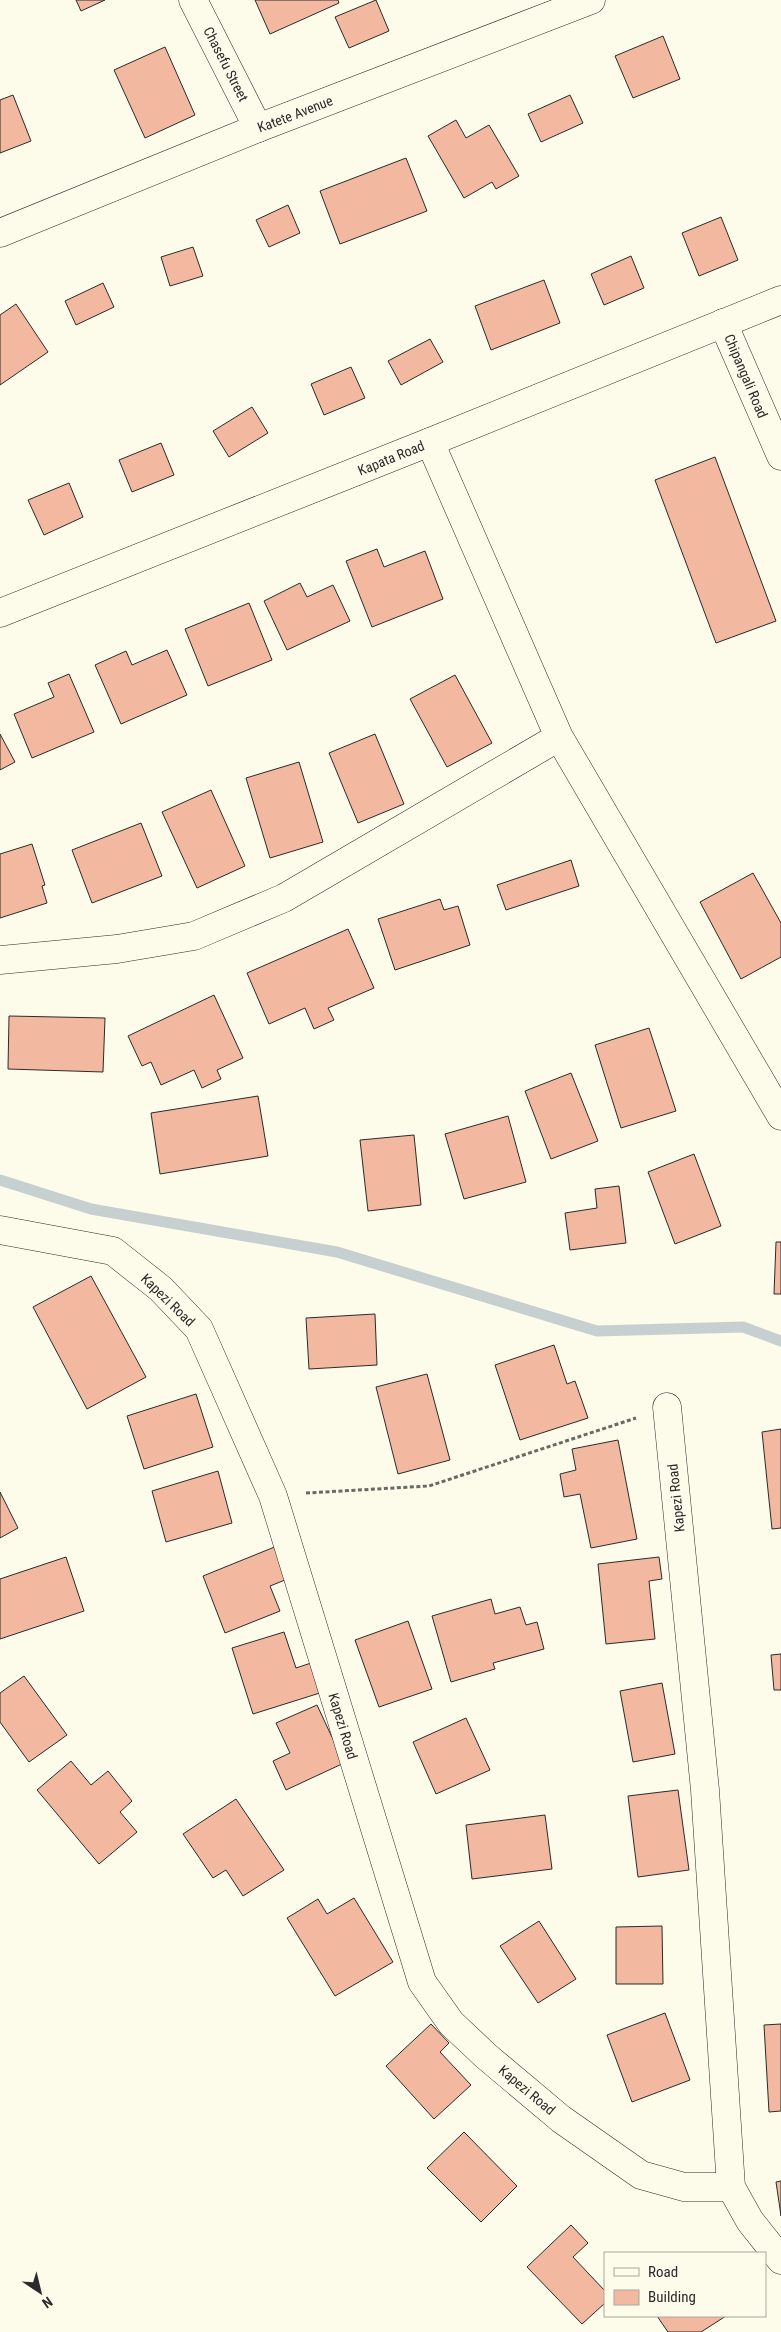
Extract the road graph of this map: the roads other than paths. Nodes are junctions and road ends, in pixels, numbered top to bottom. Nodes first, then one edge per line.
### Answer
1 (193, 0) edge
2 (591, 0) edge
3 (258, 128) junction
4 (0, 233) edge
5 (781, 300) edge
6 (723, 323) junction
7 (430, 442) junction
8 (781, 456) edge
9 (0, 613) edge
10 (559, 737) junction
11 (0, 960) edge
12 (781, 1116) edge
13 (0, 1230) edge
14 (667, 1407) road end
15 (732, 2187) junction
16 (781, 2260) edge

1 - 3 street, Chasefu Street
2 - 3 street, Katete Avenue
3 - 4 street, Katete Avenue
5 - 6 street, Kapata Road
6 - 7 street, Kapata Road
6 - 8 street, Chipangali Road
7 - 9 street, Kapata Road
7 - 10 street
10 - 11 street
10 - 12 street
13 - 15 street, Kapezi Road
14 - 15 street, Kapezi Road
15 - 16 street, Kapezi Road

